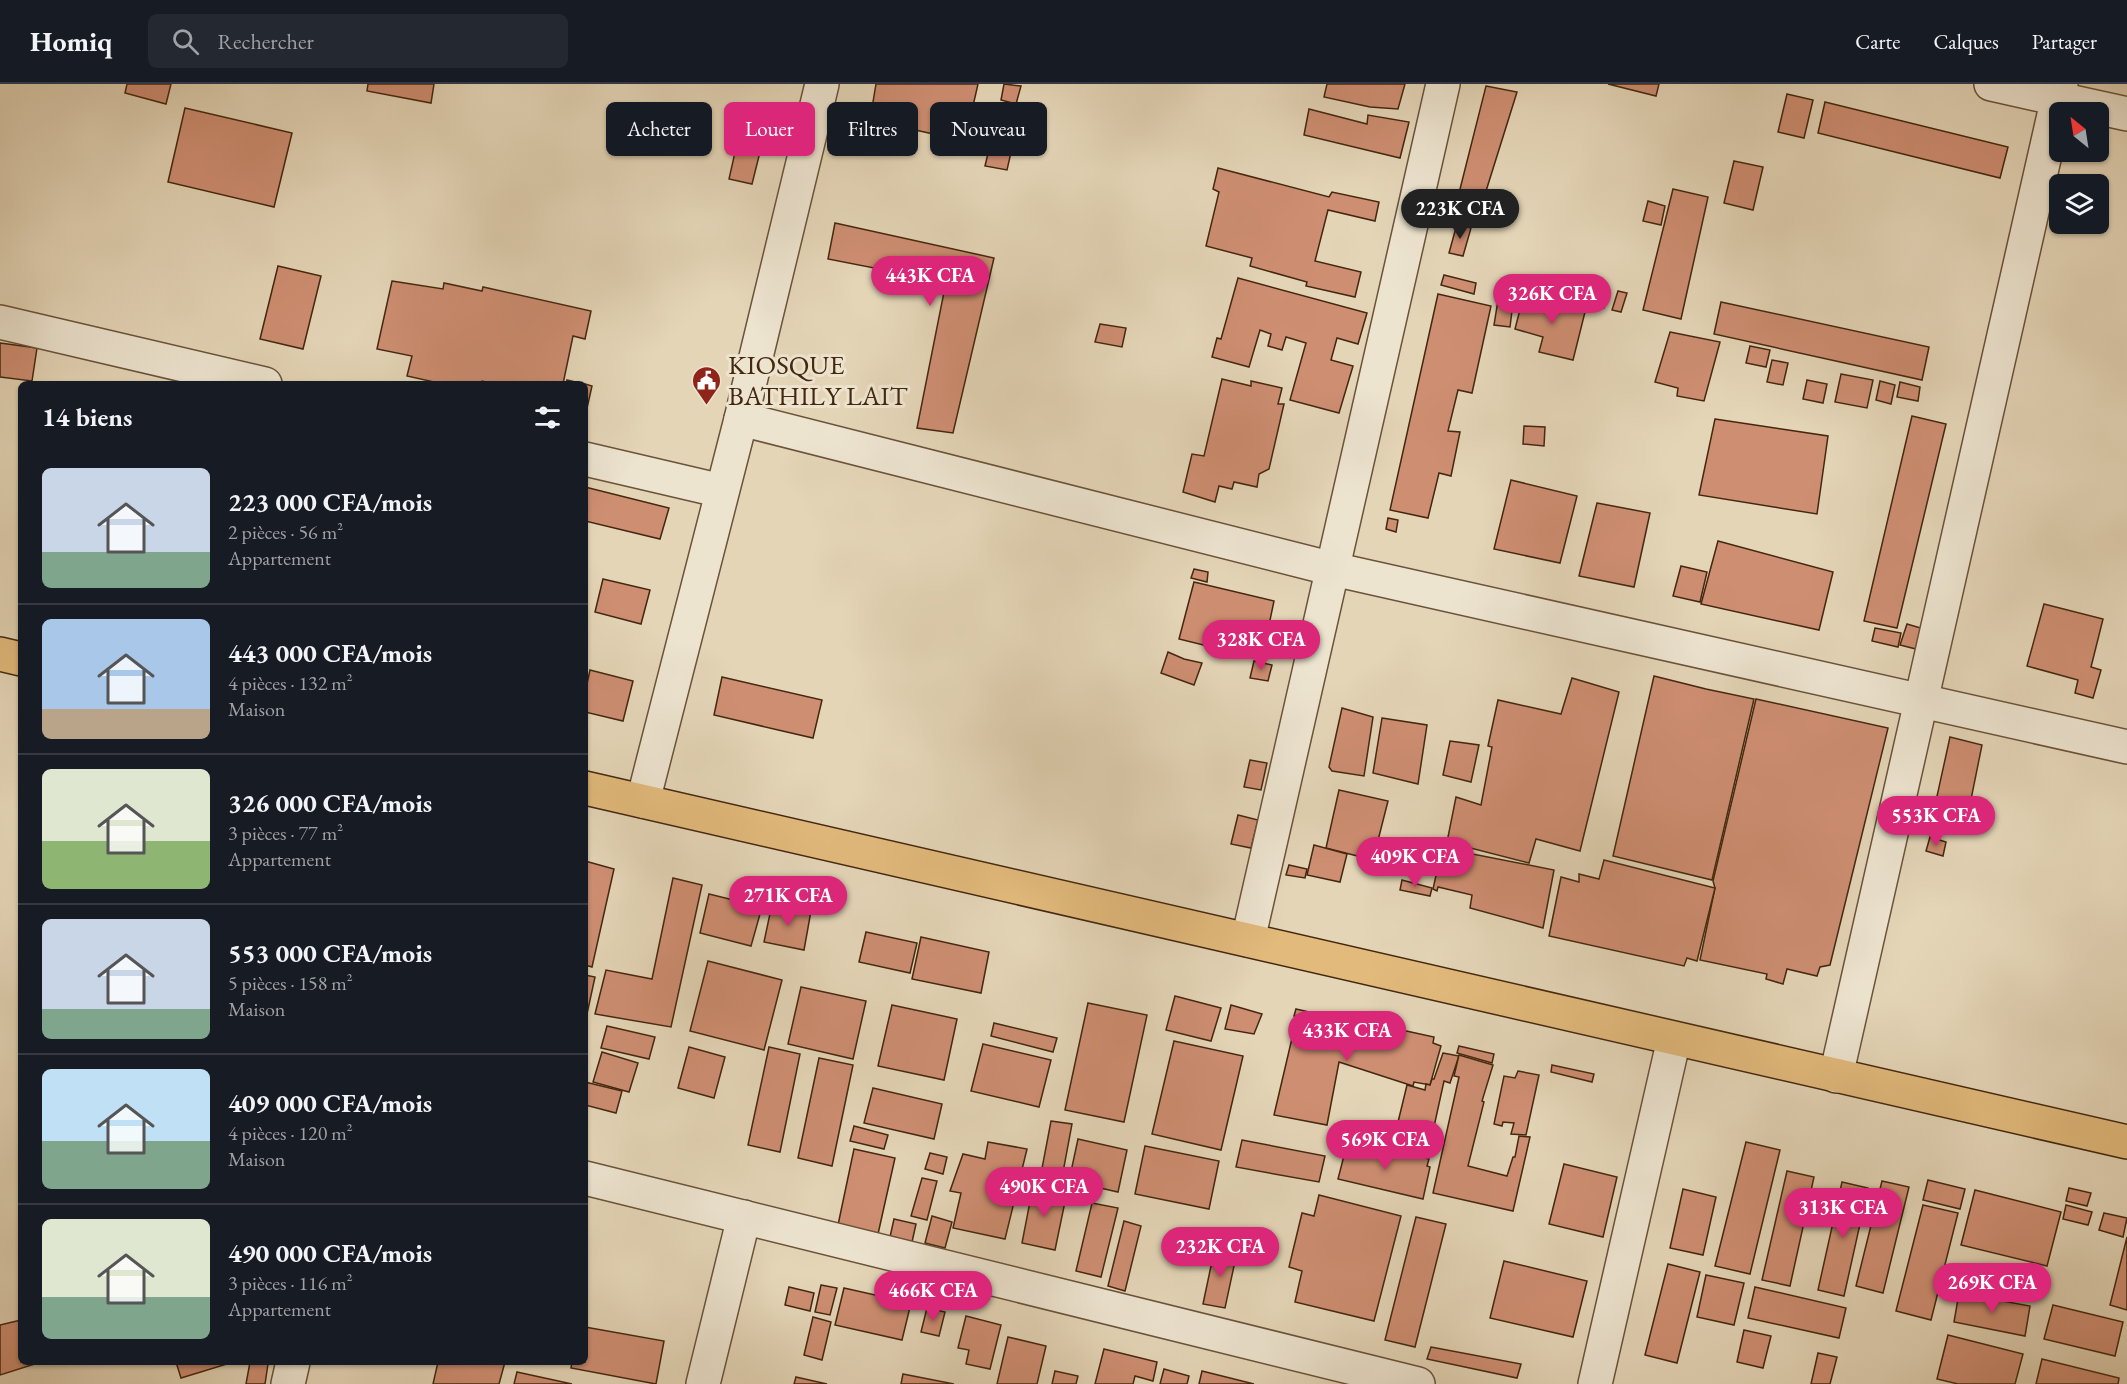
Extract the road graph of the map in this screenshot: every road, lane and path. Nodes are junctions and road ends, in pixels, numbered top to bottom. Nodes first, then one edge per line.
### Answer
1 (822, 84) edge
2 (1443, 84) edge
3 (1991, 84) edge
4 (2059, 91) edge
5 (2127, 114) edge
6 (0, 322) edge
7 (252, 381) edge
8 (741, 419) junction
9 (588, 460) edge
10 (722, 491) junction
11 (1333, 569) junction
12 (0, 654) edge
13 (18, 658) edge
14 (1921, 702) junction
15 (2127, 747) edge
16 (588, 789) edge
17 (643, 801) junction
18 (1248, 940) junction
19 (1674, 1039) junction
20 (1836, 1076) junction
21 (2127, 1143) edge
22 (588, 1179) edge
23 (744, 1217) junction
24 (292, 1365) edge
25 (288, 1384) edge
26 (703, 1384) edge
27 (1418, 1384) edge
28 (1595, 1384) edge

1 - 8 street
2 - 11 street
3 - 4 street
4 - 5 street
4 - 14 street
6 - 7 street
8 - 10 street
8 - 11 street
9 - 10 street
10 - 17 street
11 - 14 street
11 - 18 street
12 - 13 main road
14 - 15 street
14 - 20 street
16 - 17 main road
17 - 18 main road
18 - 19 main road
19 - 20 main road
19 - 28 street
20 - 21 main road
22 - 23 street
23 - 26 street
23 - 27 street
24 - 25 street

